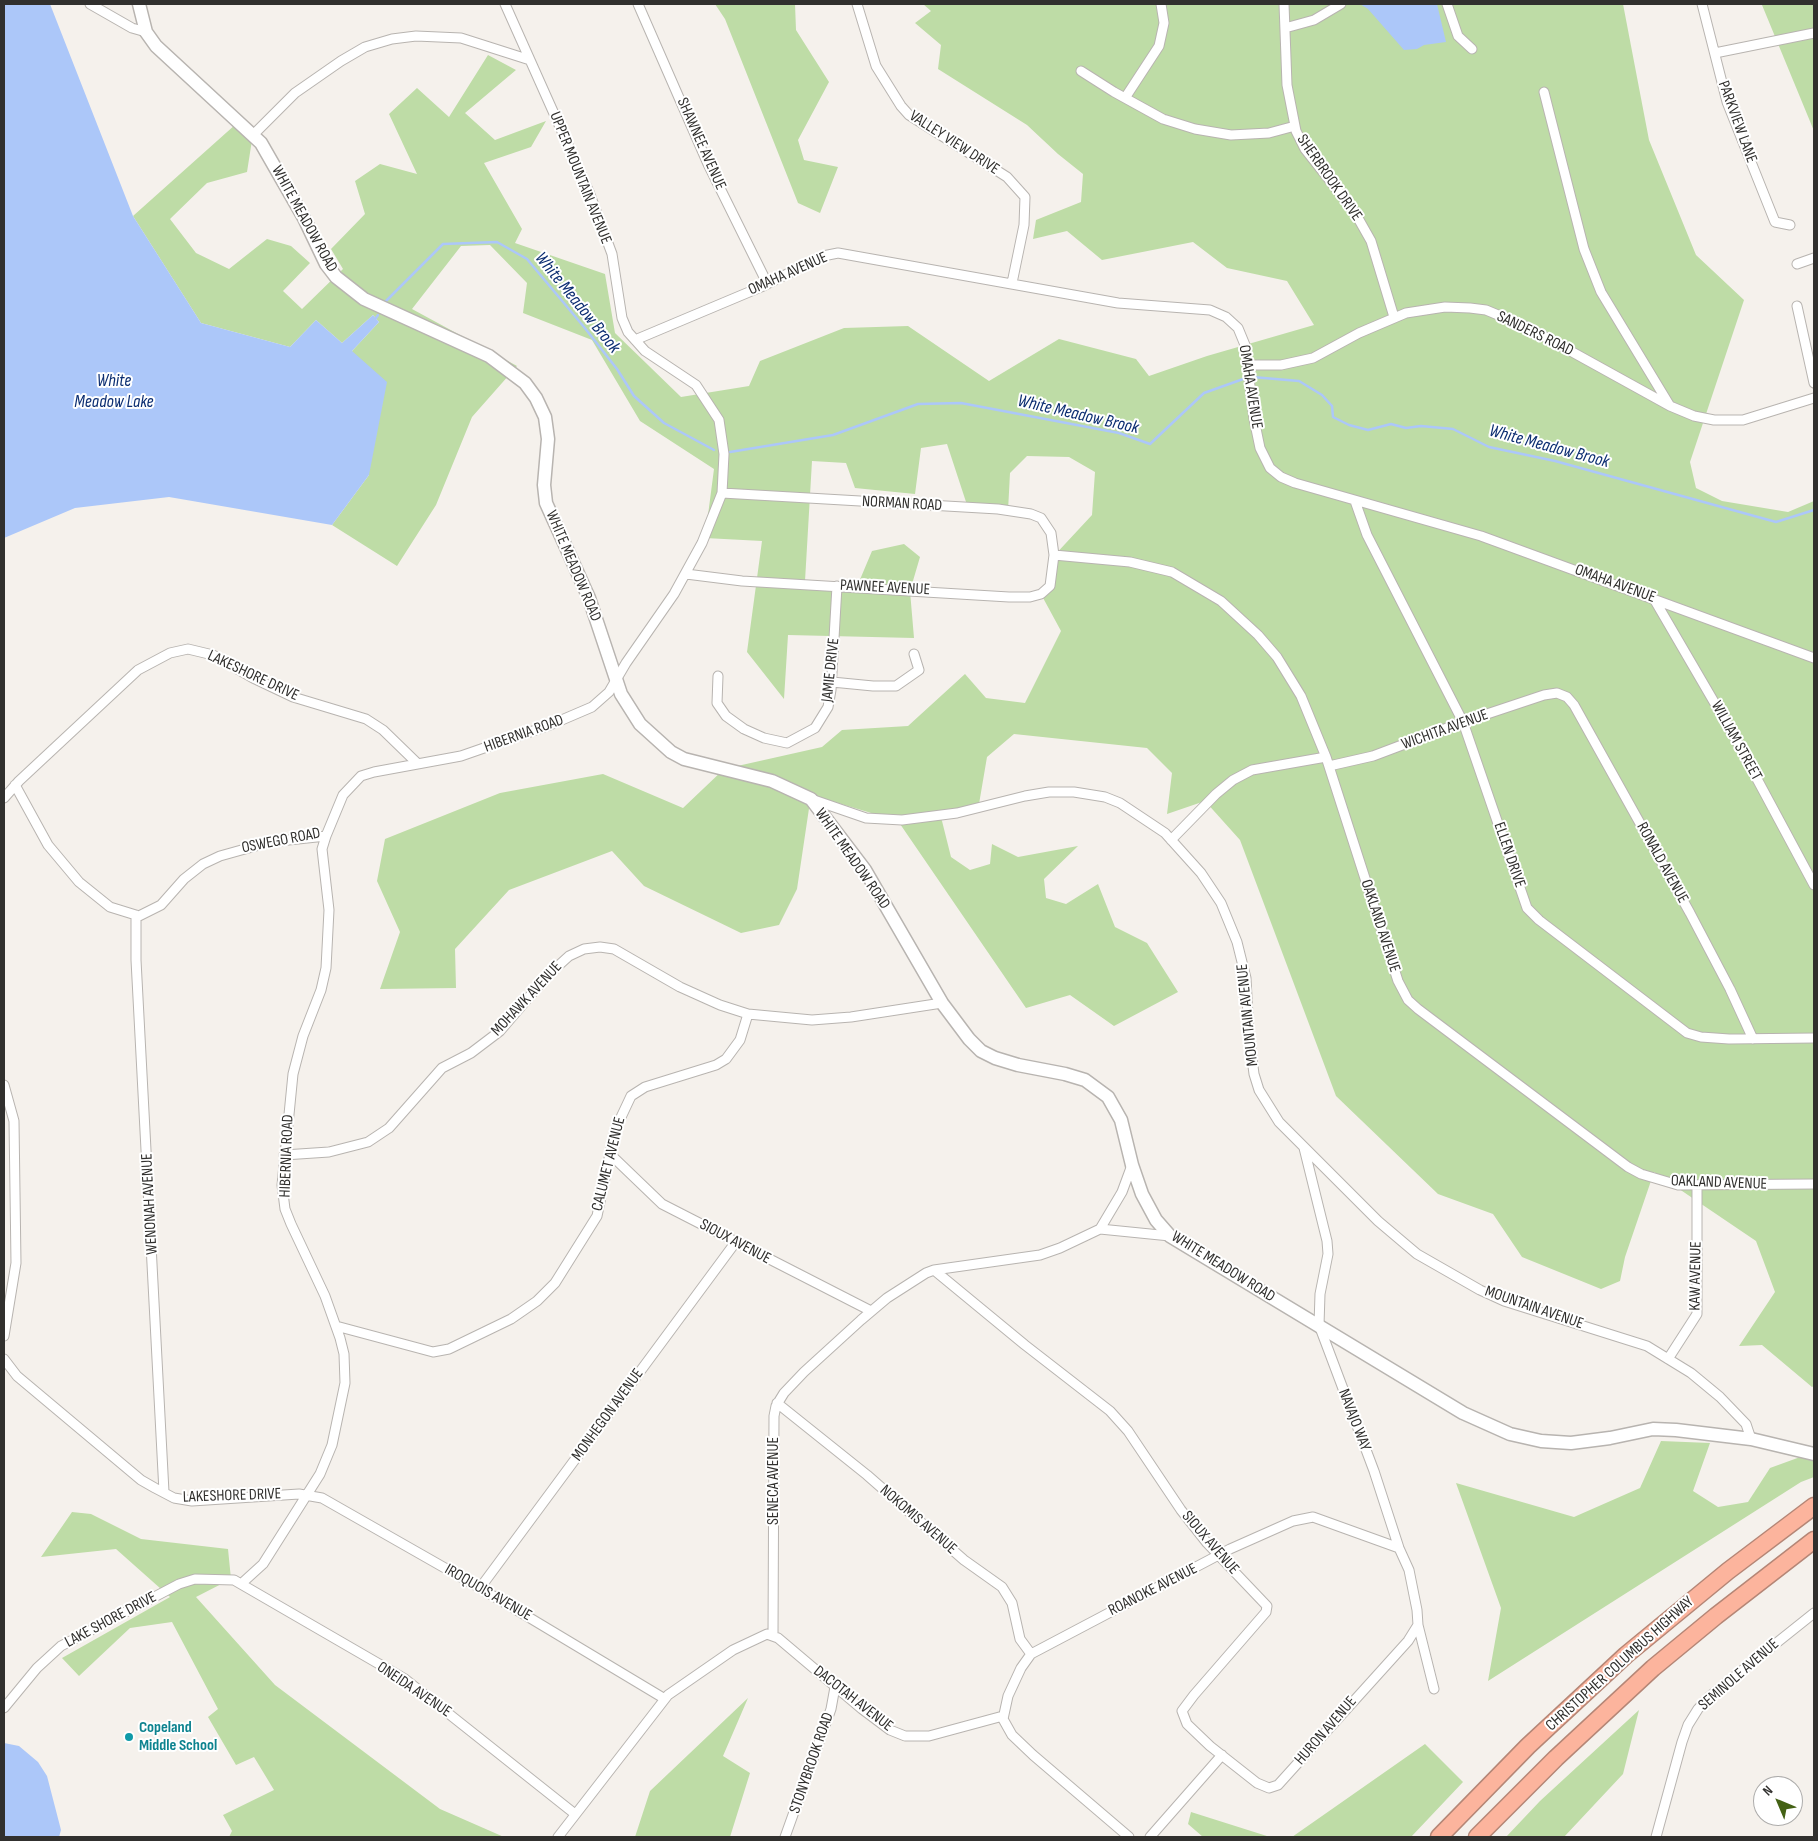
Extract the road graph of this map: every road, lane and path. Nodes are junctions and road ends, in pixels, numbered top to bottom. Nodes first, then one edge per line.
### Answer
1 (90, 4) edge
2 (139, 4) edge
3 (505, 4) edge
4 (638, 4) edge
5 (857, 4) edge
6 (1161, 4) edge
7 (1284, 4) edge
8 (1341, 4) edge
9 (1447, 4) edge
10 (1702, 4) edge
11 (1285, 28) junction
12 (146, 32) junction
13 (1814, 33) edge
14 (1472, 49) dead end
15 (1715, 53) junction
16 (530, 60) junction
17 (1081, 71) dead end
18 (1544, 92) dead end
19 (1125, 98) junction
20 (1295, 126) junction
21 (254, 134) junction
22 (1790, 225) dead end
23 (1814, 258) edge
24 (1797, 264) dead end
25 (767, 283) junction
26 (1012, 283) junction
27 (1798, 306) dead end
28 (1394, 318) junction
29 (635, 340) junction
30 (1249, 368) junction
31 (1814, 382) edge
32 (1814, 398) edge
33 (1670, 406) junction
34 (722, 493) junction
35 (1354, 501) junction
36 (1054, 555) junction
37 (686, 574) junction
38 (838, 586) junction
39 (1654, 599) junction
40 (914, 654) dead end
41 (1814, 658) edge
42 (718, 676) dead end
43 (617, 679) junction
44 (832, 682) junction
45 (1561, 694) joint
46 (1463, 722) junction
47 (1327, 762) junction
48 (418, 764) junction
49 (15, 785) junction
50 (4, 798) edge
51 (811, 799) junction
52 (326, 836) junction
53 (1171, 840) junction
54 (1814, 884) edge
55 (136, 915) junction
56 (942, 1003) junction
57 (748, 1014) junction
58 (1753, 1038) junction
59 (1814, 1038) edge
60 (4, 1085) edge
61 (1304, 1148) junction
62 (284, 1155) junction
63 (611, 1155) junction
64 (1132, 1165) junction
65 (1814, 1184) edge
66 (1697, 1185) junction
67 (1100, 1229) junction
68 (1170, 1236) junction
69 (735, 1243) junction
70 (934, 1270) junction
71 (871, 1311) junction
72 (1319, 1325) junction
73 (336, 1326) junction
74 (4, 1336) edge
75 (4, 1359) edge
76 (1668, 1359) junction
77 (778, 1404) junction
78 (1751, 1438) junction
79 (1814, 1454) edge
80 (164, 1492) junction
81 (308, 1495) junction
82 (1814, 1506) edge
83 (1814, 1540) edge
84 (1399, 1548) junction
85 (1219, 1555) junction
86 (241, 1584) junction
87 (480, 1588) junction
88 (1814, 1612) edge
89 (1418, 1626) junction
90 (773, 1636) junction
91 (1031, 1654) junction
92 (835, 1687) junction
93 (1434, 1689) dead end
94 (665, 1698) junction
95 (4, 1708) edge
96 (1003, 1716) junction
97 (1222, 1755) junction
98 (575, 1814) junction
99 (558, 1837) edge
100 (785, 1837) edge
101 (1129, 1837) edge
102 (1150, 1837) edge
103 (1439, 1837) edge
104 (1477, 1837) edge
105 (1656, 1837) edge

1 - 12 street
2 - 12 street, WHITE MEADOW ROAD
3 - 16 street, UPPER MOUNTAIN AVENUE
4 - 25 street, SHAWNEE AVENUE
5 - 26 street, VALLEY VIEW DRIVE
6 - 19 street
7 - 11 street, SHERBROOK DRIVE
8 - 11 street
9 - 14 street
10 - 15 street, PARKVIEW LANE
11 - 20 street, SHERBROOK DRIVE
12 - 21 street, WHITE MEADOW ROAD
13 - 15 street
15 - 22 street, PARKVIEW LANE
16 - 21 street
16 - 29 street, UPPER MOUNTAIN AVENUE
17 - 19 street
18 - 33 street
19 - 20 street
20 - 28 street, SHERBROOK DRIVE
21 - 43 street, WHITE MEADOW ROAD
23 - 24 street
25 - 26 street, OMAHA AVENUE
25 - 29 street, OMAHA AVENUE
26 - 30 street, OMAHA AVENUE
27 - 31 street
28 - 30 street, SANDERS ROAD
28 - 33 street, SANDERS ROAD
29 - 34 street, UPPER MOUNTAIN AVENUE
30 - 35 street, OMAHA AVENUE
32 - 33 street, SANDERS ROAD
34 - 36 street, NORMAN ROAD
34 - 37 street, UPPER MOUNTAIN AVENUE
35 - 39 street, OMAHA AVENUE
35 - 46 street, ELLEN DRIVE
36 - 38 street, PAWNEE AVENUE
36 - 47 street, OAKLAND AVENUE
37 - 38 street, PAWNEE AVENUE
37 - 43 street, UPPER MOUNTAIN AVENUE
38 - 44 street, JAMIE DRIVE
39 - 41 street, OMAHA AVENUE
39 - 54 street, WILLIAM STREET
40 - 44 street
42 - 44 street, JAMIE DRIVE
43 - 48 street, HIBERNIA ROAD
43 - 51 street, WHITE MEADOW ROAD
45 - 46 street, WICHITA AVENUE
45 - 58 street, RONALD AVENUE
46 - 47 street, WICHITA AVENUE
46 - 58 street, ELLEN DRIVE
47 - 53 street, WICHITA AVENUE
47 - 66 street, OAKLAND AVENUE
48 - 49 street, LAKESHORE DRIVE
48 - 52 street, OSWEGO ROAD
49 - 50 street, LAKESHORE DRIVE
49 - 55 street
51 - 53 street, MOUNTAIN AVENUE
51 - 56 street, WHITE MEADOW ROAD
52 - 55 street, OSWEGO ROAD
52 - 62 street, HIBERNIA ROAD
53 - 61 street, MOUNTAIN AVENUE
55 - 80 street, WENONAH AVENUE
56 - 57 street, MOHAWK AVENUE
56 - 64 street, WHITE MEADOW ROAD
57 - 62 street, MOHAWK AVENUE
57 - 63 street, CALUMET AVENUE
58 - 59 street, ELLEN DRIVE
60 - 74 street
61 - 72 street, NAVAJO WAY
61 - 76 street, MOUNTAIN AVENUE
62 - 73 street, HIBERNIA ROAD
63 - 69 street, SIOUX AVENUE
63 - 73 street, CALUMET AVENUE
64 - 67 street
64 - 68 street, WHITE MEADOW ROAD
65 - 66 street, OAKLAND AVENUE
66 - 76 street, KAW AVENUE
67 - 68 street
67 - 70 street, SENECA AVENUE
68 - 72 street, WHITE MEADOW ROAD
69 - 71 street, SIOUX AVENUE
69 - 87 street, MONHEGON AVENUE
70 - 71 street, SENECA AVENUE
70 - 85 street, SIOUX AVENUE
71 - 77 street, SENECA AVENUE
72 - 78 street, WHITE MEADOW ROAD
72 - 84 street, NAVAJO WAY
73 - 81 street, HIBERNIA ROAD
75 - 80 street, LAKESHORE DRIVE
76 - 78 street, MOUNTAIN AVENUE
77 - 90 street, SENECA AVENUE
77 - 91 street, NOKOMIS AVENUE
78 - 79 street, WHITE MEADOW ROAD
80 - 81 street, LAKESHORE DRIVE
81 - 86 street, LAKESHORE DRIVE
81 - 87 street, IROQUOIS AVENUE
82 - 103 highway, CHRISTOPHER COLUMBUS HIGHWAY
83 - 104 highway, CHRISTOPHER COLUMBUS HIGHWAY
84 - 85 street, ROANOKE AVENUE
84 - 89 street, NAVAJO WAY
85 - 91 street, ROANOKE AVENUE
85 - 97 street, SIOUX AVENUE
86 - 95 street, LAKE SHORE DRIVE
86 - 98 street, ONEIDA AVENUE
87 - 94 street, IROQUOIS AVENUE
88 - 105 street, SEMINOLE AVENUE
89 - 93 street, NAVAJO WAY
89 - 97 street, HURON AVENUE
90 - 92 street, DACOTAH AVENUE
90 - 94 street
91 - 96 street
92 - 96 street, DACOTAH AVENUE
92 - 100 street, STONYBROOK ROAD
94 - 98 street
96 - 101 street
97 - 102 street
98 - 99 street

